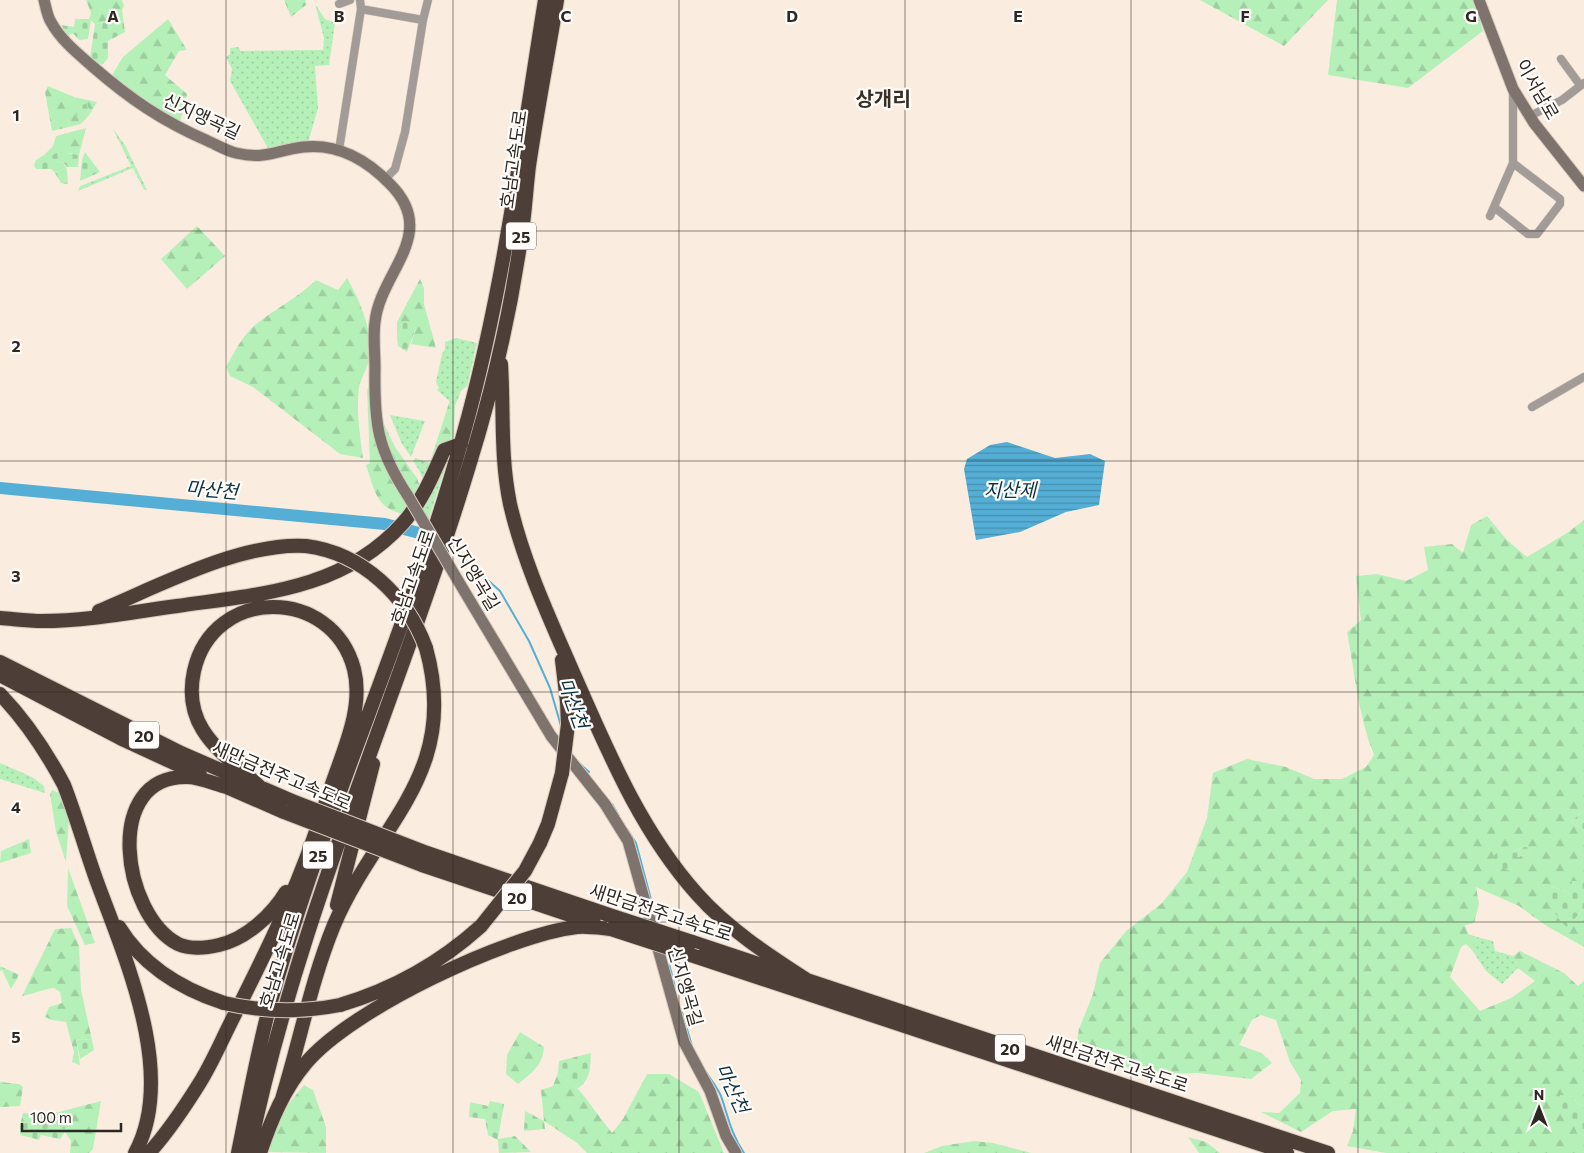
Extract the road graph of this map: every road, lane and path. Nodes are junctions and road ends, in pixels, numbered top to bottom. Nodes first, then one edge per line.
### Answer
1 (44, 0) edge
2 (350, 0) edge
3 (360, 0) edge
4 (428, 0) edge
5 (546, 0) edge
6 (557, 0) edge
7 (1479, 0) edge
8 (339, 4) dead end
9 (361, 9) junction
10 (423, 20) junction
11 (1562, 59) dead end
12 (1582, 84) edge
13 (1513, 89) junction
14 (1531, 118) junction
15 (1514, 123) junction
16 (339, 150) junction
17 (1513, 163) junction
18 (385, 179) junction
19 (1584, 186) edge
20 (1494, 207) junction
21 (1490, 216) dead end
22 (500, 348) junction
23 (1584, 377) edge
24 (1532, 407) dead end
25 (461, 444) junction
26 (462, 466) junction
27 (414, 496) junction
28 (0, 618) edge
29 (80, 619) junction
30 (553, 627) junction
31 (390, 655) junction
32 (0, 662) edge
33 (0, 675) edge
34 (394, 682) junction
35 (0, 694) edge
36 (350, 731) junction
37 (227, 787) junction
38 (261, 788) junction
39 (288, 806) junction
40 (304, 864) junction
41 (108, 910) junction
42 (610, 922) junction
43 (328, 940) junction
44 (810, 982) junction
45 (262, 1036) junction
46 (282, 1099) junction
47 (135, 1153) edge
48 (149, 1153) edge
49 (231, 1153) edge
50 (238, 1153) edge
51 (249, 1153) edge
52 (260, 1153) edge
53 (736, 1153) edge
54 (1287, 1153) edge
55 (1328, 1153) edge

1 - 16 street, 신지앵곡길
2 - 8 street
3 - 9 street
4 - 10 street
5 - 25 highway, 호남고속도로 / 25
6 - 22 highway, 호남고속도로 / 25
7 - 13 street, 이서남로
9 - 10 street
9 - 16 street
10 - 18 street
11 - 12 street
12 - 14 street
13 - 14 street, 이서남로
13 - 15 street
14 - 15 street
14 - 19 street, 이서남로
15 - 17 street
16 - 18 street, 신지앵곡길
17 - 20 street
17 - 20 street
18 - 27 street, 신지앵곡길
20 - 21 street
22 - 26 highway, 호남고속도로 / 25
22 - 30 highway
23 - 24 street
25 - 26 highway, 호남고속도로 / 25
25 - 27 highway
26 - 31 highway, 호남고속도로 / 25
26 - 34 highway, 호남고속도로 / 25
27 - 29 highway
27 - 53 street, 신지앵곡길, bridge
28 - 29 highway
29 - 43 highway, bridge
30 - 41 highway, bridge
30 - 44 highway
31 - 36 highway
31 - 45 highway, 호남고속도로 / 25
32 - 38 highway, 새만금전주고속도로 / 20
33 - 37 highway, 새만금전주고속도로 / 20
34 - 43 highway
34 - 51 highway, 호남고속도로 / 25
35 - 41 highway
36 - 38 highway
36 - 40 highway
37 - 39 highway, 새만금전주고속도로 / 20
37 - 40 highway
38 - 39 highway, 새만금전주고속도로 / 20
39 - 42 highway, 새만금전주고속도로 / 20, bridge
40 - 48 highway
41 - 47 highway
42 - 44 highway, 새만금전주고속도로 / 20, bridge
42 - 46 highway
42 - 54 highway, 새만금전주고속도로 / 20, bridge
43 - 46 highway
44 - 55 highway, 새만금전주고속도로 / 20
45 - 49 highway
45 - 50 highway, 호남고속도로 / 25
46 - 52 highway

